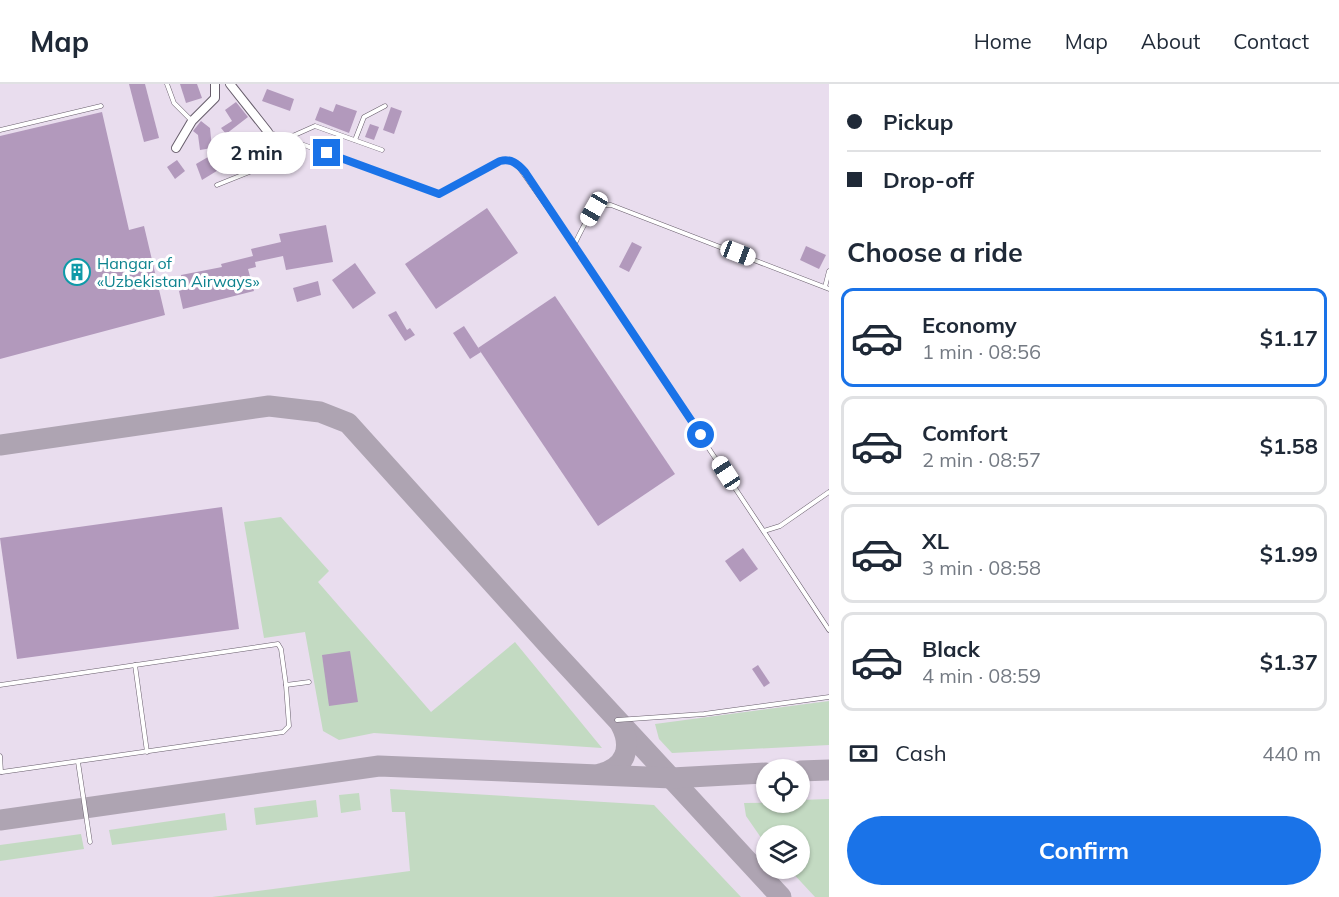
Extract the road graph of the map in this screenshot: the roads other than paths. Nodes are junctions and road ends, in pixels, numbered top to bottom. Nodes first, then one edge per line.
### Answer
1 (167, 84) edge
2 (215, 84) edge
3 (230, 84) edge
4 (101, 106) dead end
5 (385, 106) dead end
6 (192, 121) junction
7 (0, 130) edge
8 (268, 132) junction
9 (288, 138) junction
10 (355, 140) junction
11 (176, 148) dead end
12 (382, 150) dead end
13 (217, 185) dead end
14 (574, 244) junction
15 (829, 271) edge
16 (827, 288) edge
17 (829, 492) edge
18 (764, 531) junction
19 (829, 630) edge
20 (135, 665) junction
21 (309, 682) dead end
22 (0, 685) edge
23 (286, 685) junction
24 (829, 696) edge
25 (617, 720) dead end
26 (147, 752) junction
27 (0, 756) edge
28 (78, 762) junction
29 (1, 772) edge
30 (90, 842) dead end

1 - 6 lane
2 - 6 street
3 - 8 street
4 - 7 lane
5 - 10 lane
6 - 11 street
8 - 9 lane
8 - 13 lane
9 - 10 lane
9 - 14 lane
10 - 12 lane
14 - 16 lane
14 - 18 lane
15 - 16 lane
17 - 18 lane
18 - 19 lane
20 - 22 lane
20 - 23 lane
20 - 26 lane
21 - 23 lane
23 - 26 lane
24 - 25 lane
26 - 28 lane
27 - 29 lane
28 - 29 lane
28 - 30 lane

